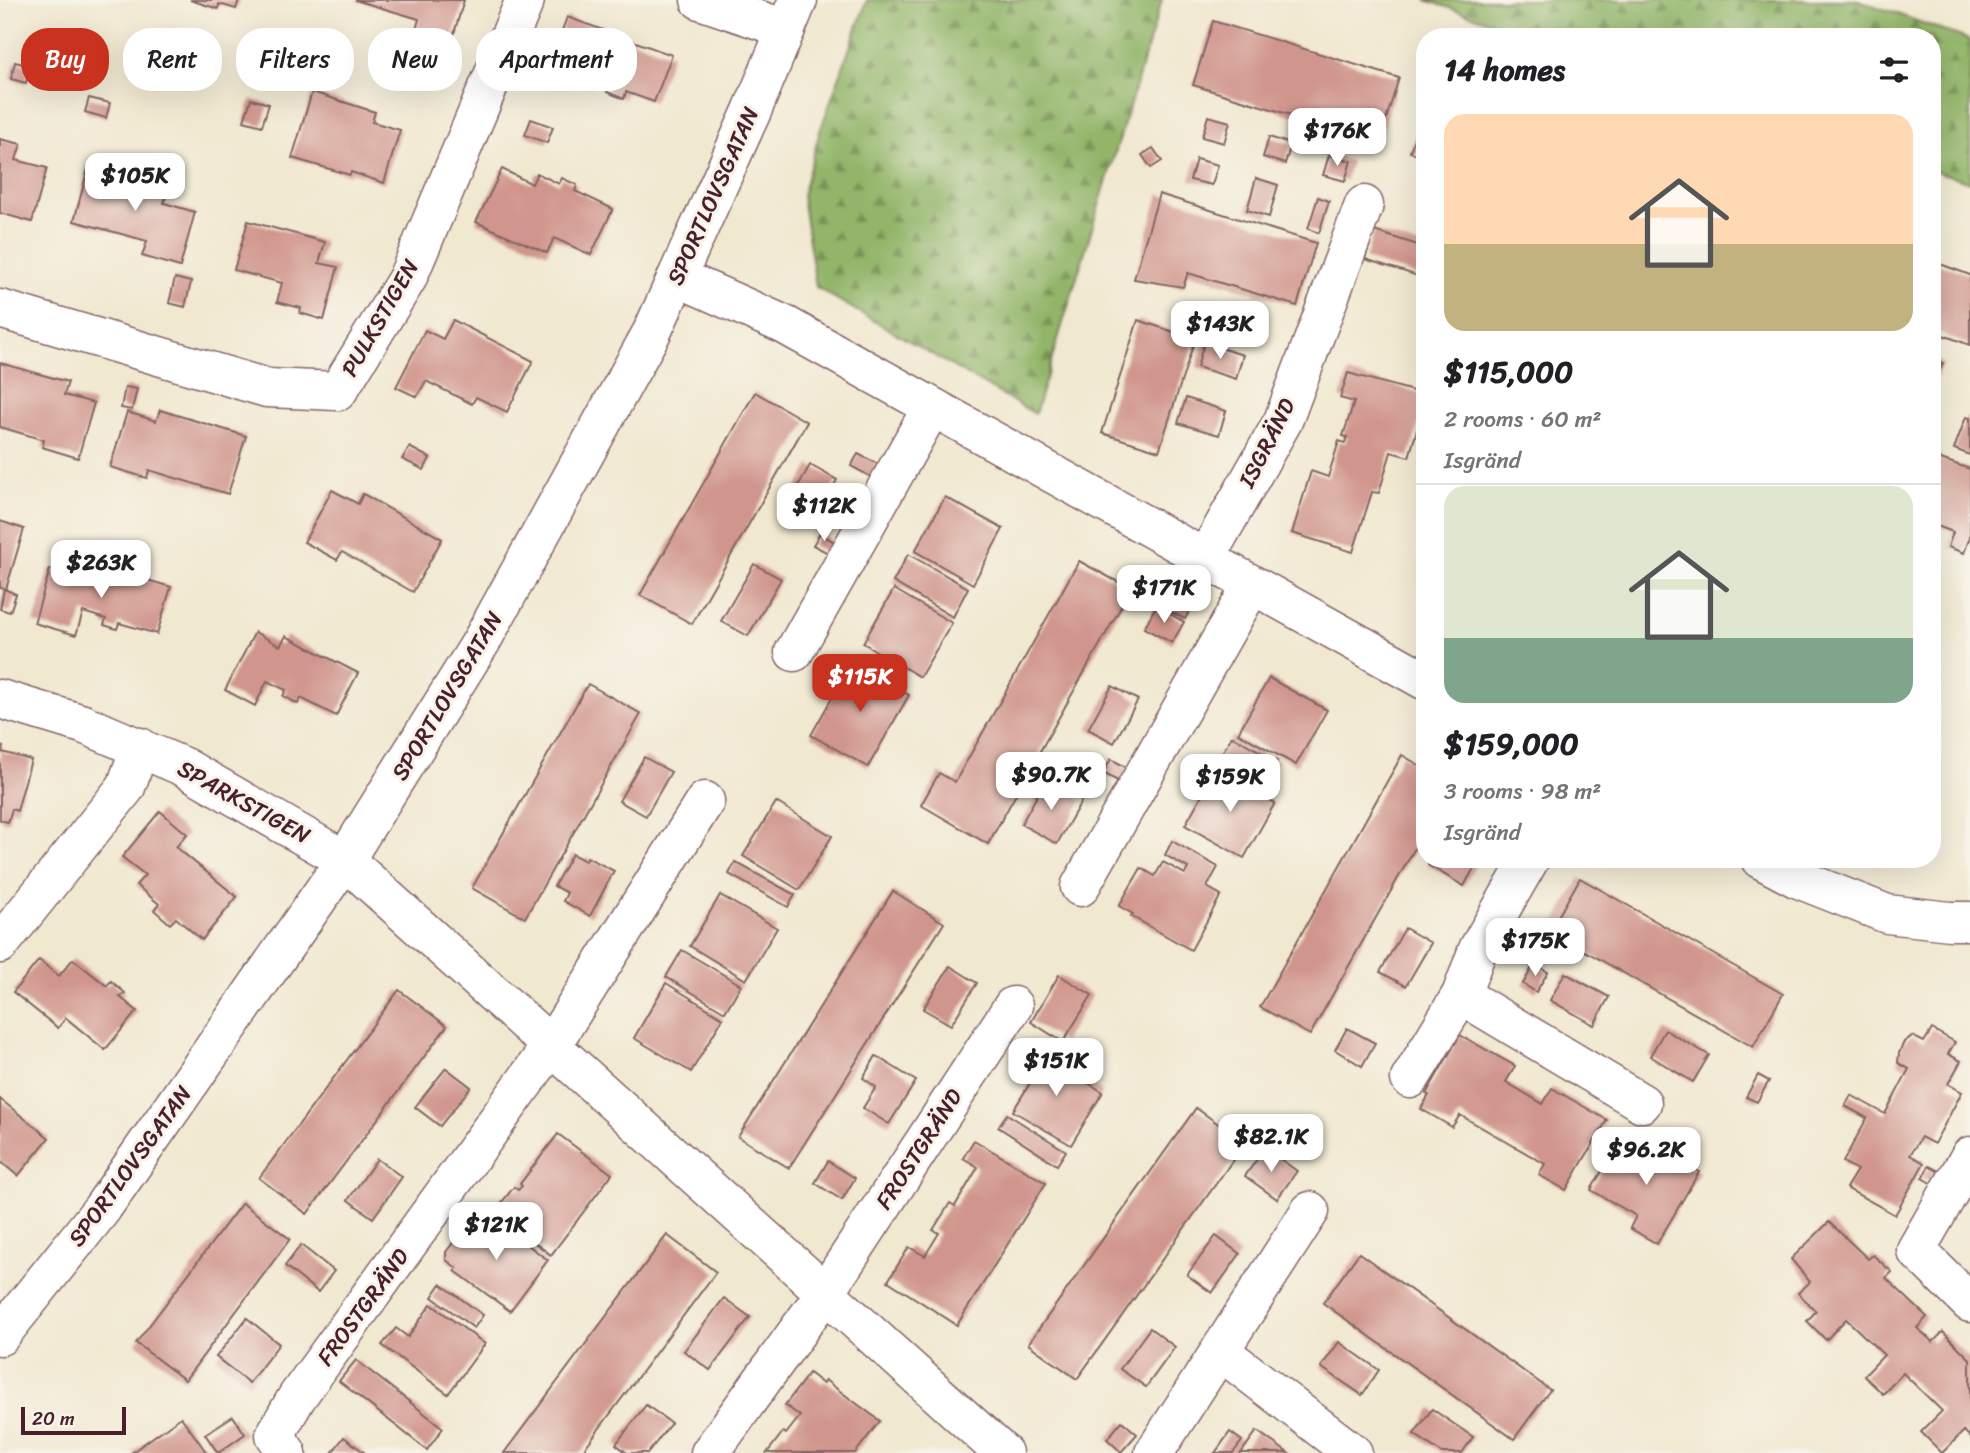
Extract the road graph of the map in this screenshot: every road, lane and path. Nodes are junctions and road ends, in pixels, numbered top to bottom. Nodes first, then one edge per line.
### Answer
1 (525, 0) edge
2 (701, 0) edge
3 (792, 14) edge
4 (1364, 205) dead end
5 (677, 277) junction
6 (0, 309) edge
7 (932, 407) junction
8 (1205, 559) junction
9 (1252, 585) junction
10 (794, 653) dead end
11 (1416, 676) edge
12 (0, 699) edge
13 (141, 747) junction
14 (705, 801) dead end
15 (345, 860) junction
16 (1525, 868) edge
17 (1777, 868) edge
18 (1080, 887) dead end
19 (1970, 921) edge
20 (0, 944) edge
21 (1461, 995) junction
22 (1013, 1006) dead end
23 (551, 1046) junction
24 (1410, 1079) dead end
25 (1642, 1103) dead end
26 (1970, 1156) edge
27 (1310, 1211) dead end
28 (825, 1293) junction
29 (1970, 1303) edge
30 (0, 1336) edge
31 (1220, 1351) junction
32 (287, 1453) edge
33 (710, 1453) edge
34 (1003, 1453) edge
35 (1154, 1453) edge
36 (1353, 1453) edge

1 - 6 street, PULKSTIGEN
2 - 3 street
3 - 5 street, SPORTLOVSGATAN
4 - 8 street, ISGRÄND
5 - 7 street
5 - 15 street, SPORTLOVSGATAN
7 - 8 street
7 - 10 street
8 - 9 street
9 - 11 street
9 - 18 street
12 - 13 street, SPARKSTIGEN
13 - 15 street, SPARKSTIGEN
13 - 20 street
14 - 23 street, FROSTGRÄND
15 - 23 street
15 - 30 street, SPORTLOVSGATAN
16 - 21 street
17 - 19 street
21 - 24 street
21 - 25 street
22 - 28 street, FROSTGRÄND
23 - 28 street
23 - 32 street, FROSTGRÄND
26 - 29 street
27 - 31 street
28 - 33 street, FROSTGRÄND
28 - 34 street
31 - 35 street
31 - 36 street

